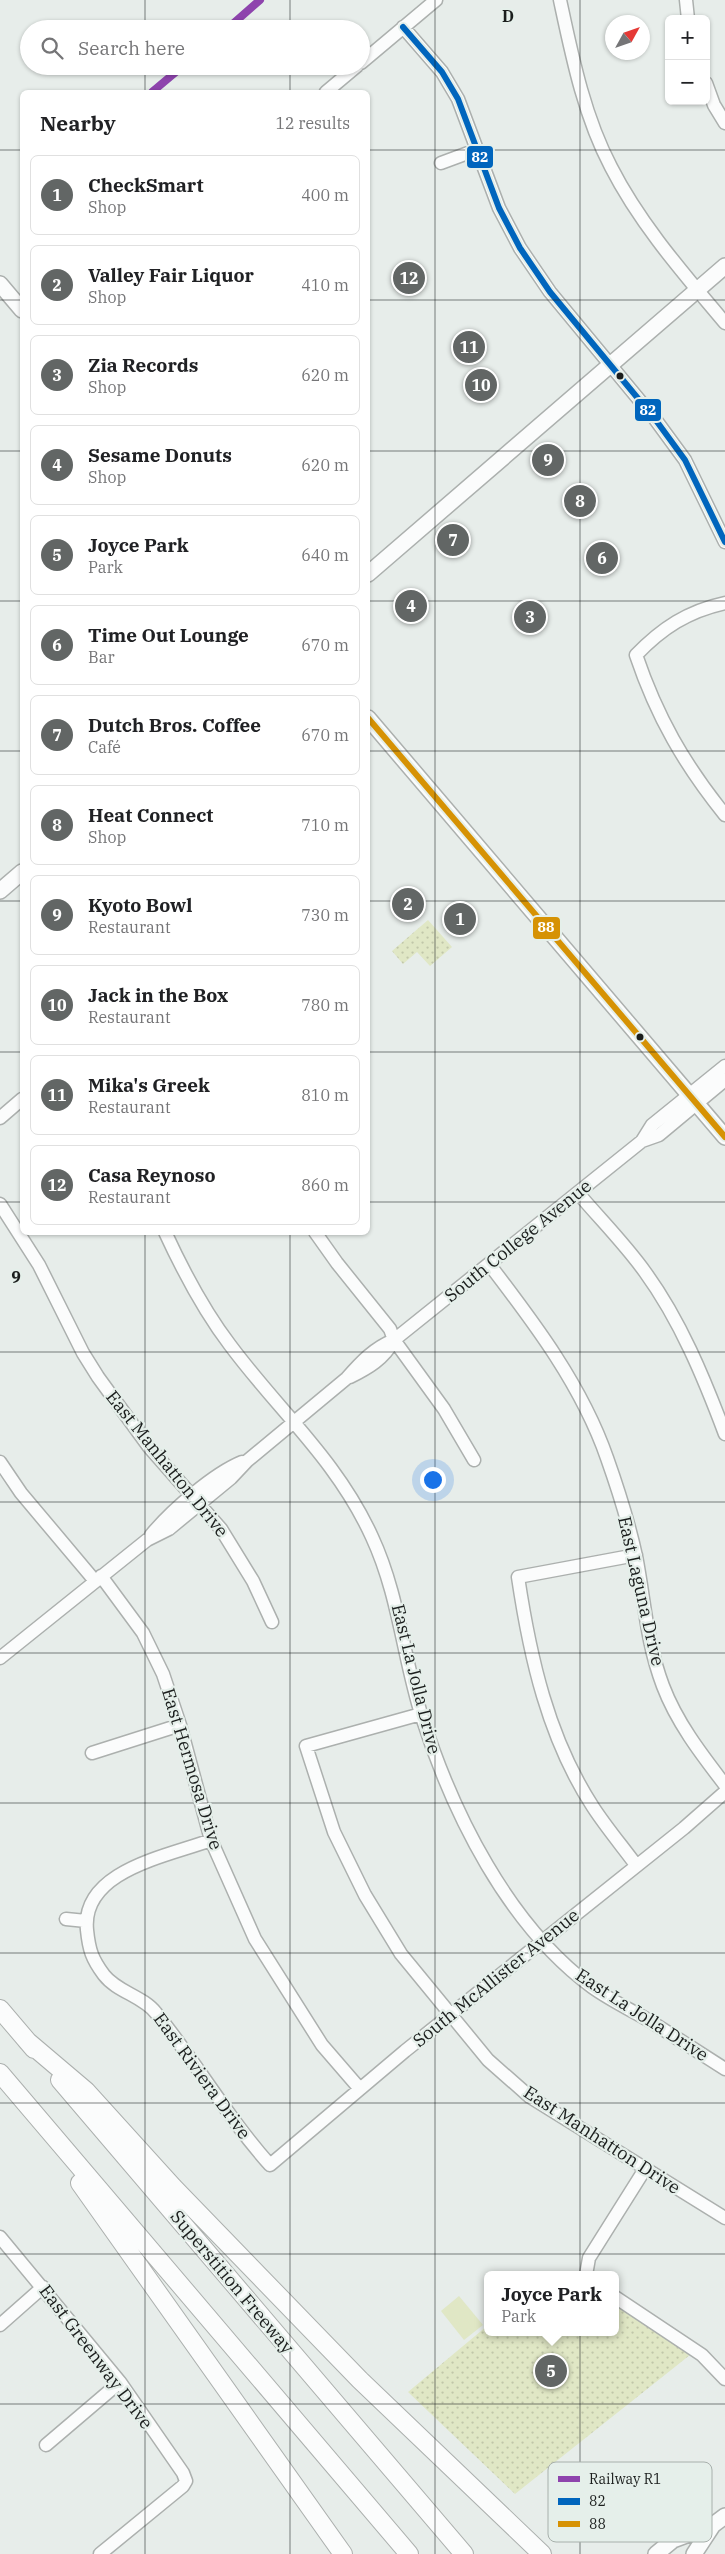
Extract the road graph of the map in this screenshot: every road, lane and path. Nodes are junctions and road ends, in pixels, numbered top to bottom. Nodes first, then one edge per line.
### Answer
1 (436, 0) edge
2 (560, 0) edge
3 (686, 0) edge
4 (688, 15) edge
5 (403, 27) junction
6 (370, 54) edge
7 (346, 75) edge
8 (328, 90) edge
9 (710, 94) edge
10 (725, 123) edge
11 (476, 150) junction
12 (442, 163) dead end
13 (725, 266) edge
14 (0, 284) edge
15 (698, 290) junction
16 (20, 308) edge
17 (725, 322) edge
18 (610, 366) junction
19 (725, 542) edge
20 (370, 572) edge
21 (725, 602) edge
22 (370, 720) edge
23 (725, 815) edge
24 (20, 874) edge
25 (0, 891) edge
26 (725, 1066) edge
27 (725, 1080) edge
28 (693, 1099) junction
29 (20, 1101) edge
30 (0, 1118) edge
31 (725, 1137) edge
32 (578, 1193) junction
33 (0, 1204) edge
34 (166, 1235) edge
35 (317, 1235) edge
36 (489, 1264) junction
37 (394, 1340) junction
38 (294, 1421) junction
39 (725, 1434) edge
40 (474, 1460) dead end
41 (0, 1462) edge
42 (195, 1501) junction
43 (636, 1555) junction
44 (98, 1579) junction
45 (272, 1622) dead end
46 (0, 1658) edge
47 (421, 1714) junction
48 (180, 1725) junction
49 (92, 1753) dead end
50 (725, 1786) edge
51 (725, 1792) edge
52 (211, 1840) junction
53 (636, 1865) junction
54 (66, 1919) dead end
55 (86, 1920) junction
56 (543, 1940) junction
57 (0, 2009) edge
58 (450, 2015) junction
59 (27, 2041) junction
60 (725, 2069) edge
61 (0, 2072) edge
62 (12, 2087) junction
63 (360, 2089) junction
64 (270, 2165) joint
65 (645, 2169) junction
66 (725, 2218) edge
67 (0, 2236) edge
68 (587, 2271) edge
69 (43, 2287) junction
70 (619, 2300) edge
71 (0, 2324) edge
72 (725, 2379) edge
73 (120, 2382) junction
74 (46, 2445) dead end
75 (671, 2542) edge
76 (703, 2542) edge
77 (100, 2554) edge
78 (343, 2554) edge
79 (409, 2554) edge
80 (464, 2554) edge
81 (542, 2554) edge
82 (656, 2554) edge
83 (694, 2554) edge

1 - 5 street
2 - 15 street
3 - 4 street
5 - 6 street
5 - 11 street
7 - 8 street
9 - 10 street
11 - 12 street
11 - 18 street
13 - 15 main road
14 - 16 main road
15 - 17 street
15 - 18 main road
18 - 19 street
18 - 20 main road
21 - 23 street
22 - 28 main road
24 - 25 main road
26 - 28 street, South College Avenue
27 - 28 street, South College Avenue
28 - 31 main road
28 - 32 street, South College Avenue
29 - 30 street
32 - 36 street, South College Avenue
32 - 39 street
33 - 42 street, East Manhatton Drive
34 - 38 street, East La Jolla Drive
35 - 37 street
36 - 37 street, South College Avenue
36 - 43 street, East Laguna Drive
37 - 38 street, South College Avenue
37 - 40 street
38 - 42 street, South College Avenue
38 - 47 street, East La Jolla Drive
41 - 44 street, East Hermosa Drive
42 - 44 street, South College Avenue
42 - 45 street, East Manhatton Drive
43 - 50 street, East Laguna Drive
43 - 53 street
44 - 46 street, South College Avenue
44 - 48 street, East Hermosa Drive
47 - 56 street, East La Jolla Drive
47 - 58 street, East Manhatton Drive
48 - 49 street
48 - 52 street, East Hermosa Drive
51 - 53 street, South McAllister Avenue
52 - 55 street
52 - 63 street, East Hermosa Drive
53 - 56 street, South McAllister Avenue
54 - 55 street
55 - 64 street, East Riviera Drive
56 - 58 street, South McAllister Avenue
56 - 60 street, East La Jolla Drive
57 - 59 highway, Superstition Freeway
58 - 63 street, South McAllister Avenue
58 - 65 street, East Manhatton Drive
59 - 80 highway, Superstition Freeway
59 - 81 highway
61 - 62 highway
62 - 78 highway
62 - 79 highway
63 - 64 street, South McAllister Avenue
65 - 66 street, East Manhatton Drive
65 - 68 street
67 - 69 street, East Greenway Drive
69 - 71 street
69 - 73 street, East Greenway Drive
70 - 72 street
73 - 74 street
73 - 77 street, East Greenway Drive
75 - 82 main road
76 - 83 main road

